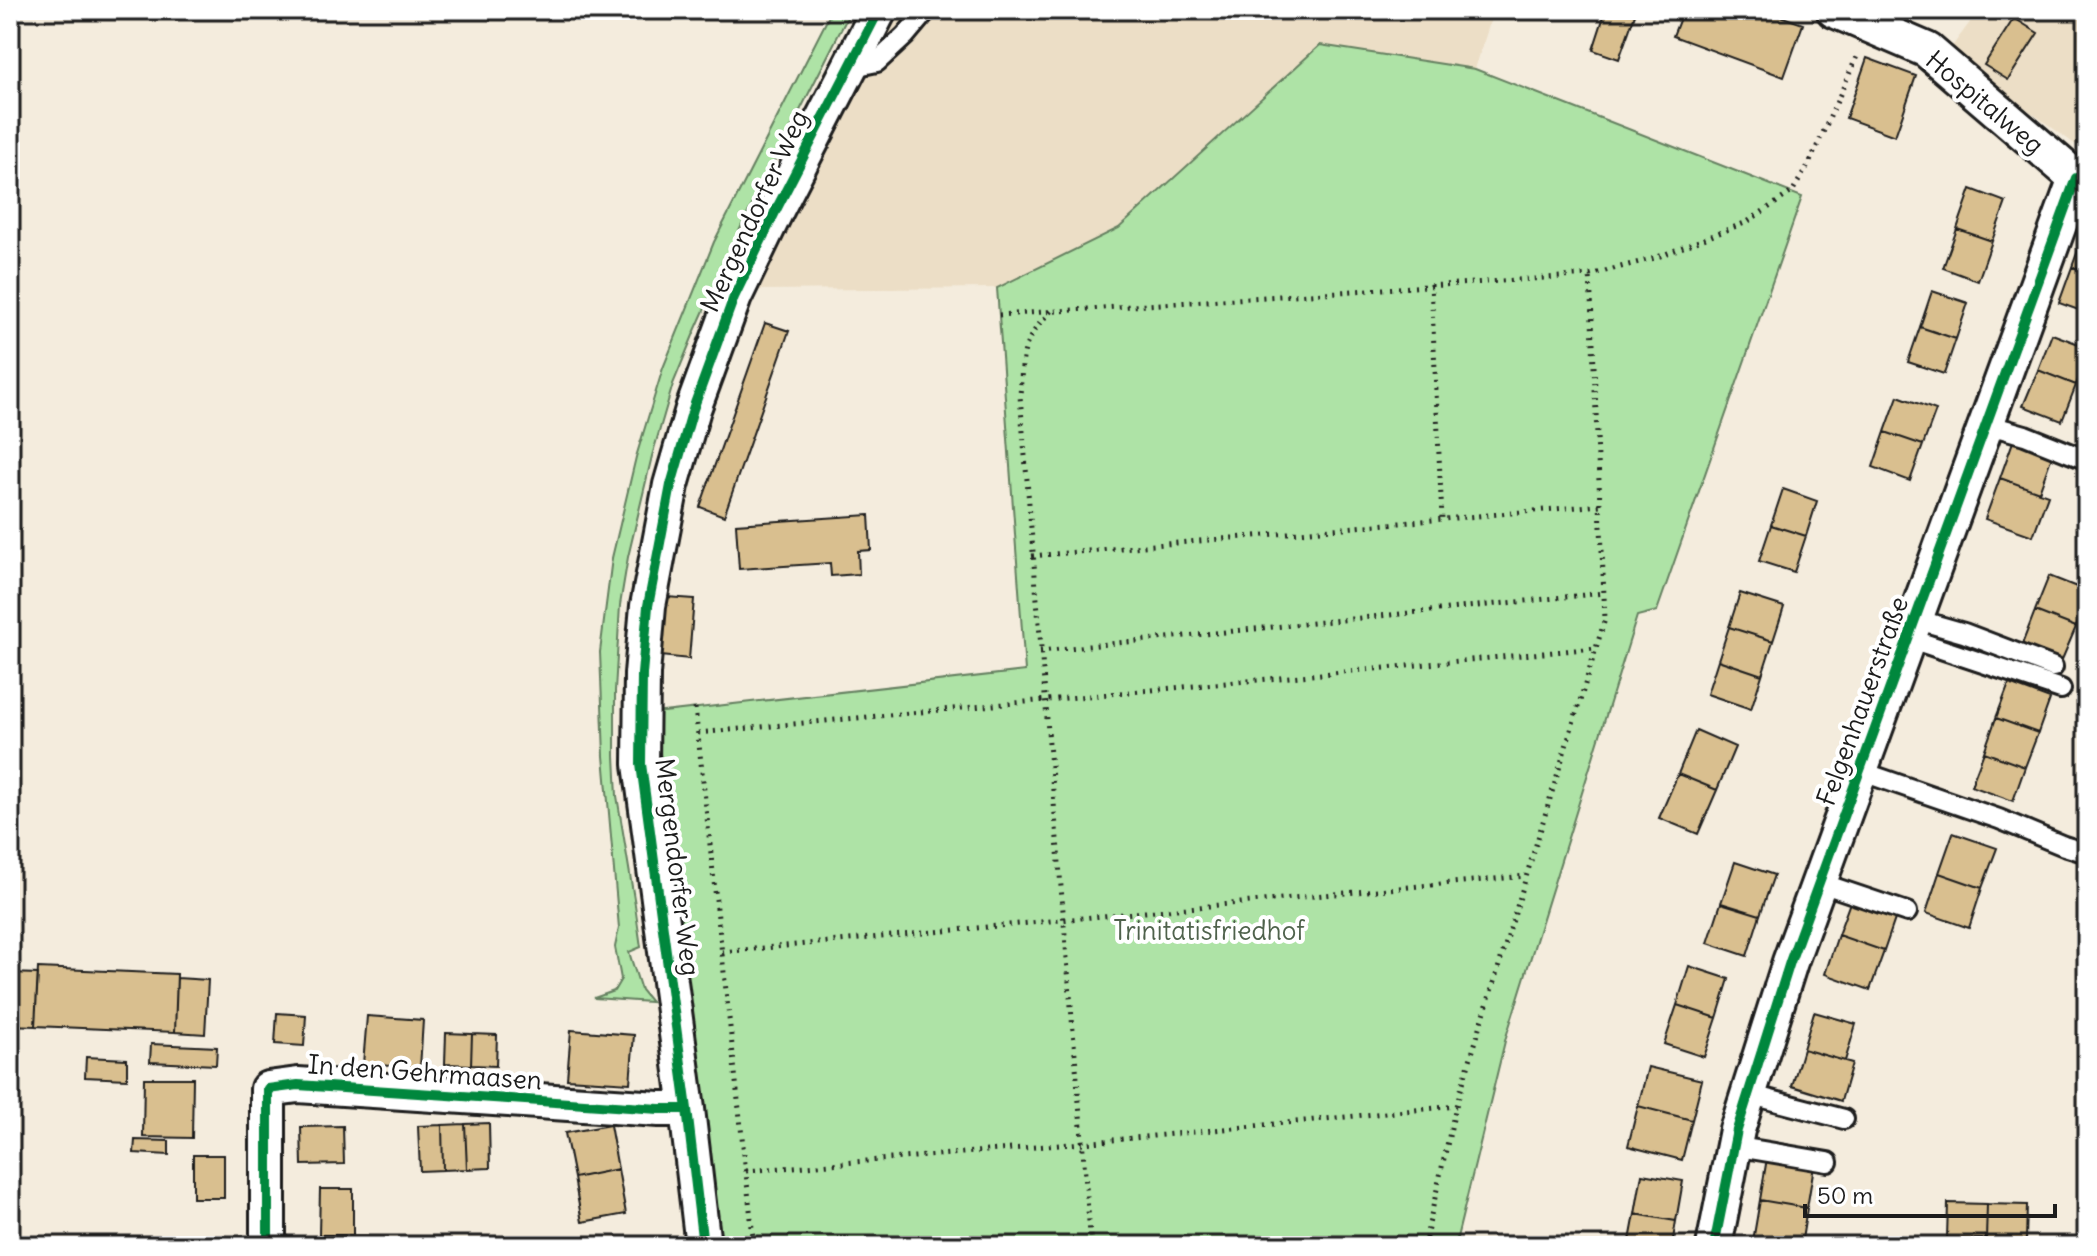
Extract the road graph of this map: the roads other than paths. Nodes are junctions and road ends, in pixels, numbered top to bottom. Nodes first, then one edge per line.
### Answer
1 (879, 10) edge
2 (927, 10) edge
3 (1834, 10) edge
4 (848, 68) junction
5 (2083, 173) edge
6 (1986, 424) junction
7 (2087, 460) edge
8 (1911, 628) junction
9 (2053, 667) dead end
10 (2061, 689) dead end
11 (1860, 771) junction
12 (2087, 853) edge
13 (1818, 882) junction
14 (1907, 912) dead end
15 (1748, 1094) junction
16 (687, 1109) junction
17 (1844, 1119) dead end
18 (1733, 1146) junction
19 (1828, 1162) dead end
20 (268, 1246) edge
21 (703, 1246) edge
22 (1714, 1246) edge

1 - 4 street, Mergendorfer Weg
2 - 4 lane
3 - 5 street, Hospitalweg
4 - 16 street, Mergendorfer Weg
5 - 6 street, Felgenhauerstraße
6 - 7 lane
6 - 8 street, Felgenhauerstraße
8 - 9 lane
8 - 10 lane
8 - 11 street, Felgenhauerstraße
11 - 12 lane
11 - 13 street, Felgenhauerstraße
13 - 14 lane
13 - 15 street, Felgenhauerstraße
15 - 17 lane
15 - 18 street, Felgenhauerstraße
16 - 20 street, In den Gehrmaasen
16 - 21 street, Mergendorfer Weg
18 - 19 lane
18 - 22 street, Felgenhauerstraße

